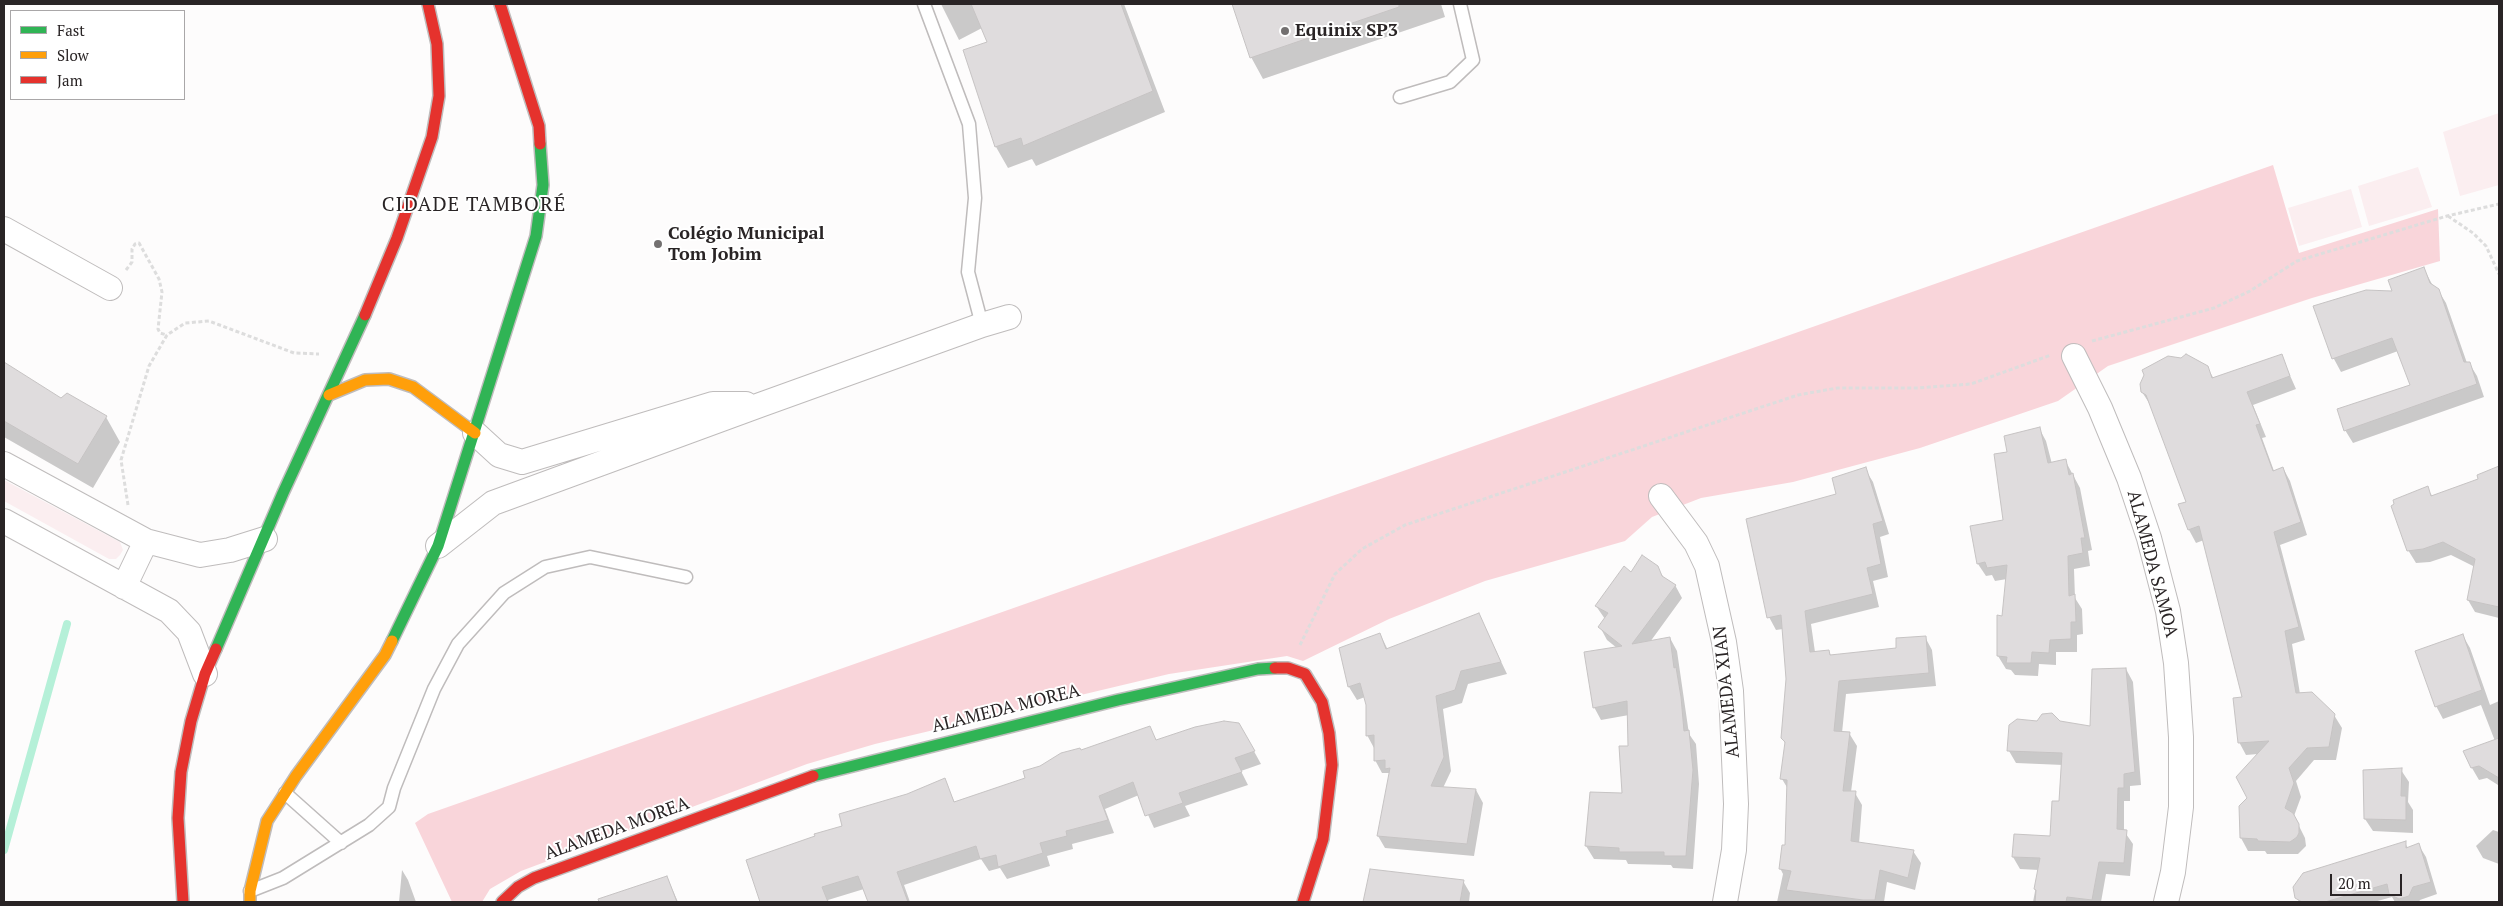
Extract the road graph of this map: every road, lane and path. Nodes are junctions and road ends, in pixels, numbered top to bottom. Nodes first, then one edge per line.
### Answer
1 (428, 4) edge
2 (500, 4) edge
3 (924, 4) edge
4 (1460, 4) edge
5 (1400, 97) dead end
6 (2499, 204) edge
7 (2447, 216) junction
8 (4, 229) edge
9 (2499, 274) edge
10 (110, 288) joint
11 (1009, 317) dead end
12 (982, 325) junction
13 (167, 335) junction
14 (2072, 351) junction
15 (346, 356) junction
16 (329, 395) junction
17 (760, 405) junction
18 (475, 434) junction
19 (4, 464) edge
20 (1661, 496) dead end
21 (4, 521) edge
22 (136, 536) junction
23 (265, 539) junction
24 (438, 546) junction
25 (686, 577) dead end
26 (124, 588) junction
27 (1288, 668) junction
28 (205, 674) junction
29 (285, 794) junction
30 (341, 843) junction
31 (250, 896) edge
32 (183, 902) edge
33 (502, 902) edge
34 (1303, 902) edge
35 (1725, 902) edge
36 (2166, 902) edge

1 - 15 main road
2 - 18 main road
3 - 12 lane
4 - 5 lane
6 - 7 path
7 - 9 path
7 - 14 path
8 - 10 street
10 - 13 path
11 - 12 street
12 - 17 street
13 - 15 path
13 - 22 path
14 - 27 path
14 - 36 street, ALAMEDA SAMOA
15 - 16 main road
16 - 18 main road
16 - 23 main road
17 - 18 street
17 - 24 street
18 - 24 main road
19 - 22 street
20 - 35 street, ALAMEDA XIAN
21 - 26 street
22 - 23 street
22 - 26 street
23 - 28 main road
24 - 29 main road
25 - 30 lane
26 - 28 street
27 - 33 main road, ALAMEDA MOREA
27 - 34 main road
28 - 32 main road
29 - 30 lane
29 - 31 main road
30 - 31 lane

